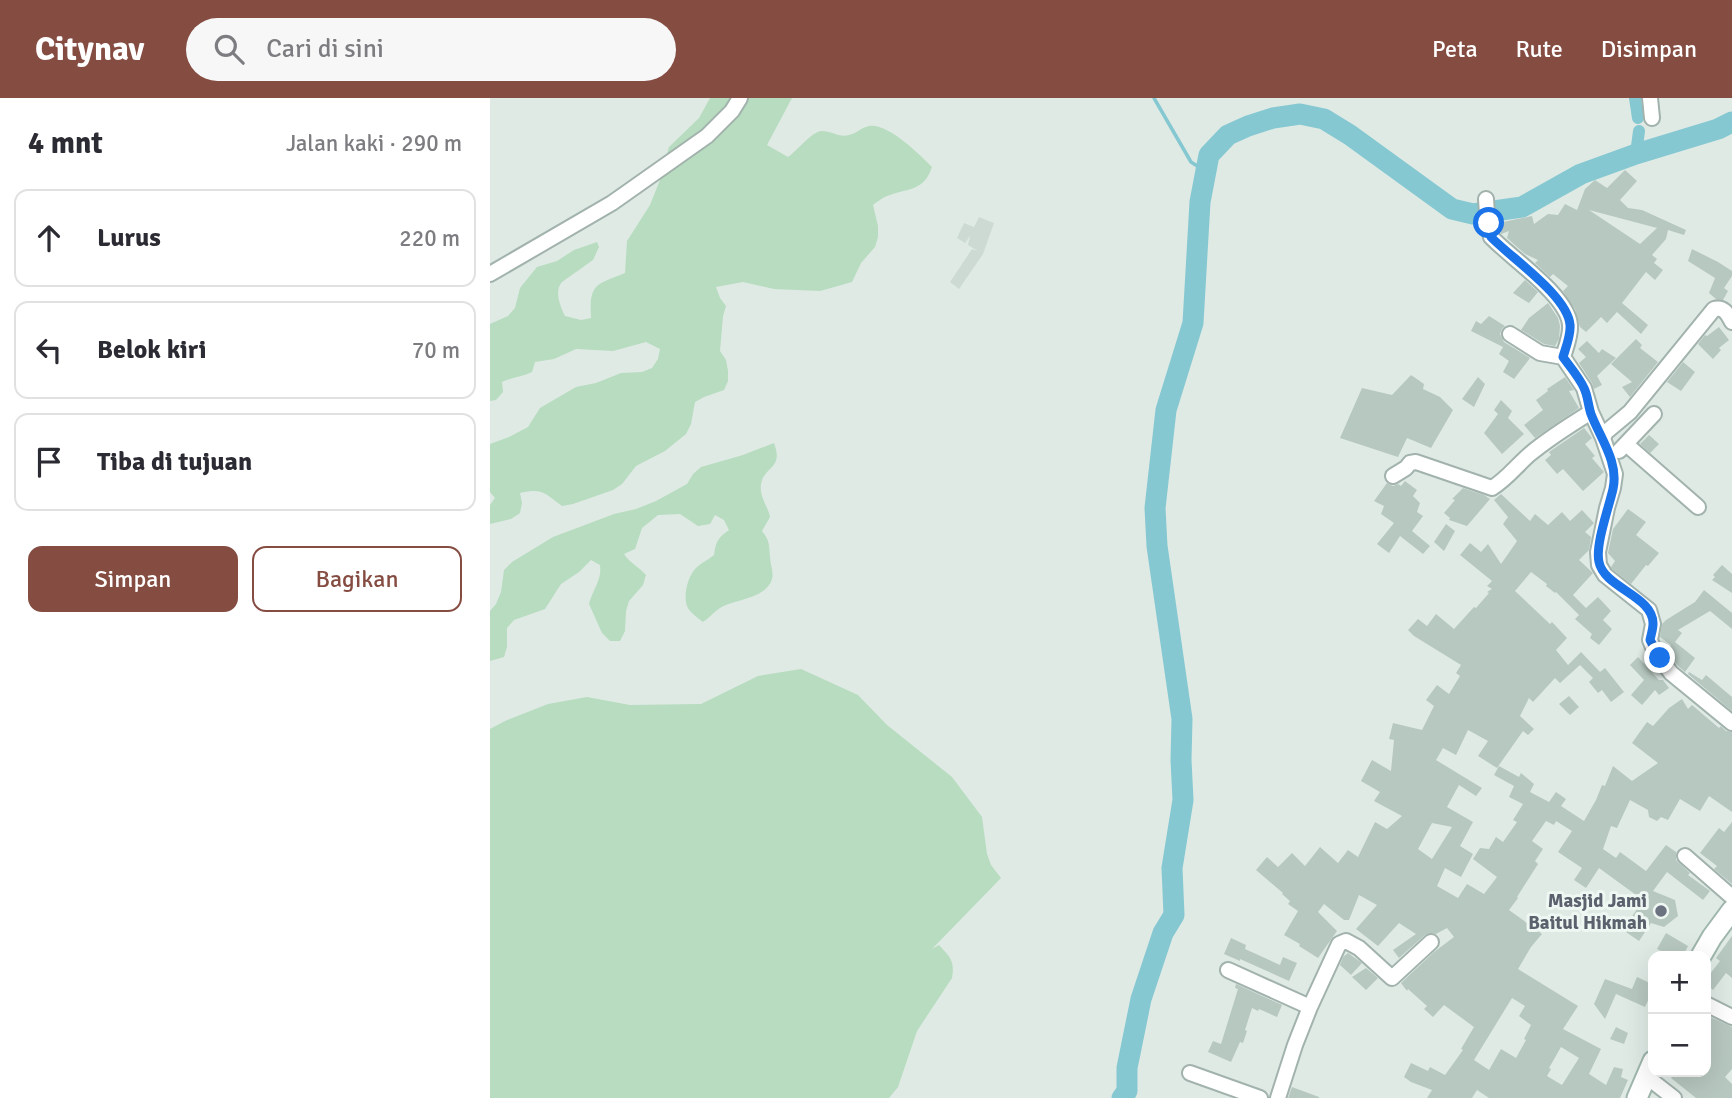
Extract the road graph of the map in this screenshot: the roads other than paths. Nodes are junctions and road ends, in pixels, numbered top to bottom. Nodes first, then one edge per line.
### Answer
1 (740, 98) edge
2 (1650, 98) edge
3 (1652, 118) dead end
4 (1486, 199) dead end
5 (490, 274) edge
6 (1732, 322) edge
7 (1510, 334) dead end
8 (1563, 357) junction
9 (1591, 412) junction
10 (1654, 414) dead end
11 (1603, 438) junction
12 (1626, 444) junction
13 (1611, 459) junction
14 (1393, 476) dead end
15 (1698, 507) dead end
16 (1732, 723) edge
17 (1685, 856) dead end
18 (1732, 897) edge
19 (1732, 910) edge
20 (1431, 942) dead end
21 (1704, 951) edge
22 (1227, 970) dead end
23 (1310, 1006) junction
24 (1711, 1006) edge
25 (1732, 1017) edge
26 (1190, 1073) dead end
27 (1648, 1073) edge
28 (1657, 1077) edge
29 (1259, 1098) edge
30 (1278, 1098) edge
31 (1637, 1098) edge
32 (1674, 1098) edge

1 - 5 street
2 - 3 street
4 - 8 street
6 - 11 street
7 - 8 street
8 - 9 street
9 - 11 street
9 - 14 street
10 - 12 street
11 - 13 street
12 - 13 street
12 - 15 street
13 - 16 street
17 - 18 street
19 - 21 main road
20 - 23 street
22 - 23 street
23 - 30 street
24 - 25 street
26 - 29 street
27 - 31 main road
28 - 32 street

